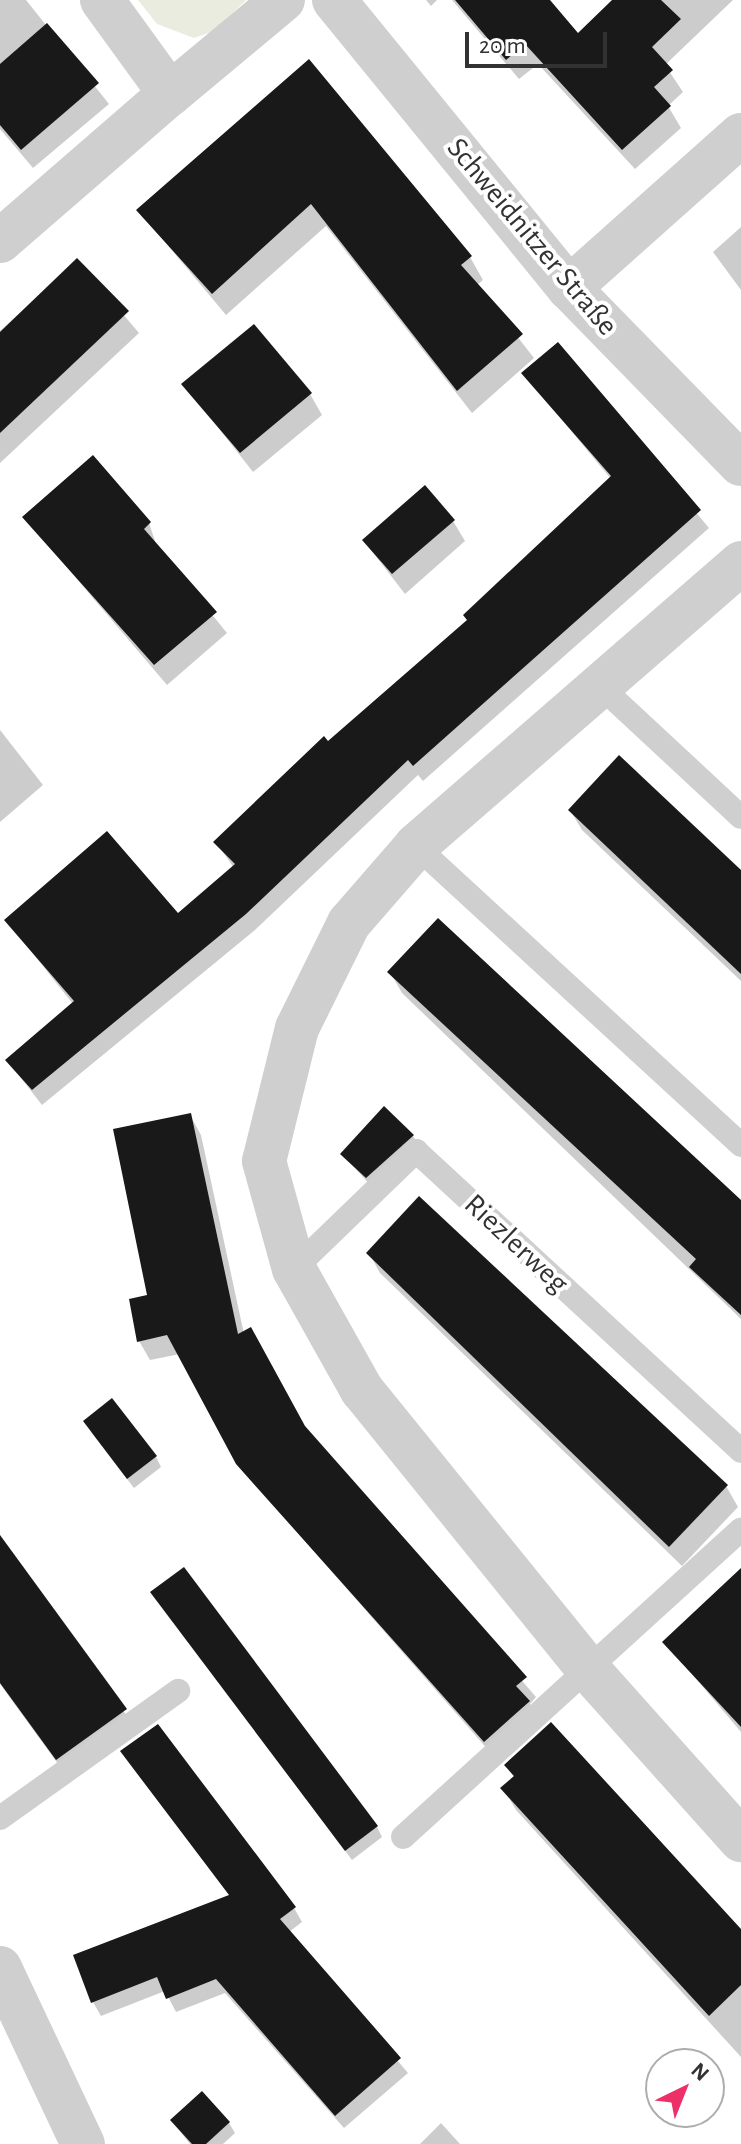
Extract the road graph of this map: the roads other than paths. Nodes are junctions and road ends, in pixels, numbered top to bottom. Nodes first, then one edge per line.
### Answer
1 (102, 0) edge
2 (283, 0) edge
3 (334, 0) edge
4 (170, 94) junction
5 (741, 135) edge
6 (0, 241) edge
7 (569, 288) junction
8 (741, 464) edge
9 (741, 563) edge
10 (600, 686) junction
11 (741, 817) edge
12 (416, 846) junction
13 (741, 1145) edge
14 (294, 1269) junction
15 (741, 1451) edge
16 (741, 1529) edge
17 (587, 1668) junction
18 (178, 1691) dead end
19 (0, 1818) edge
20 (403, 1837) dead end
21 (741, 1840) edge
22 (0, 1968) edge
23 (83, 2144) edge

1 - 4 street
2 - 4 street
3 - 7 street, Schweidnitzer Straße
4 - 6 street
5 - 7 street
7 - 8 street, Schweidnitzer Straße
9 - 10 street
10 - 11 lane
10 - 12 street
12 - 13 lane
12 - 14 street
14 - 15 lane, Riezlerweg
14 - 17 street
16 - 17 lane
17 - 20 lane
17 - 21 street
18 - 19 lane
22 - 23 street

